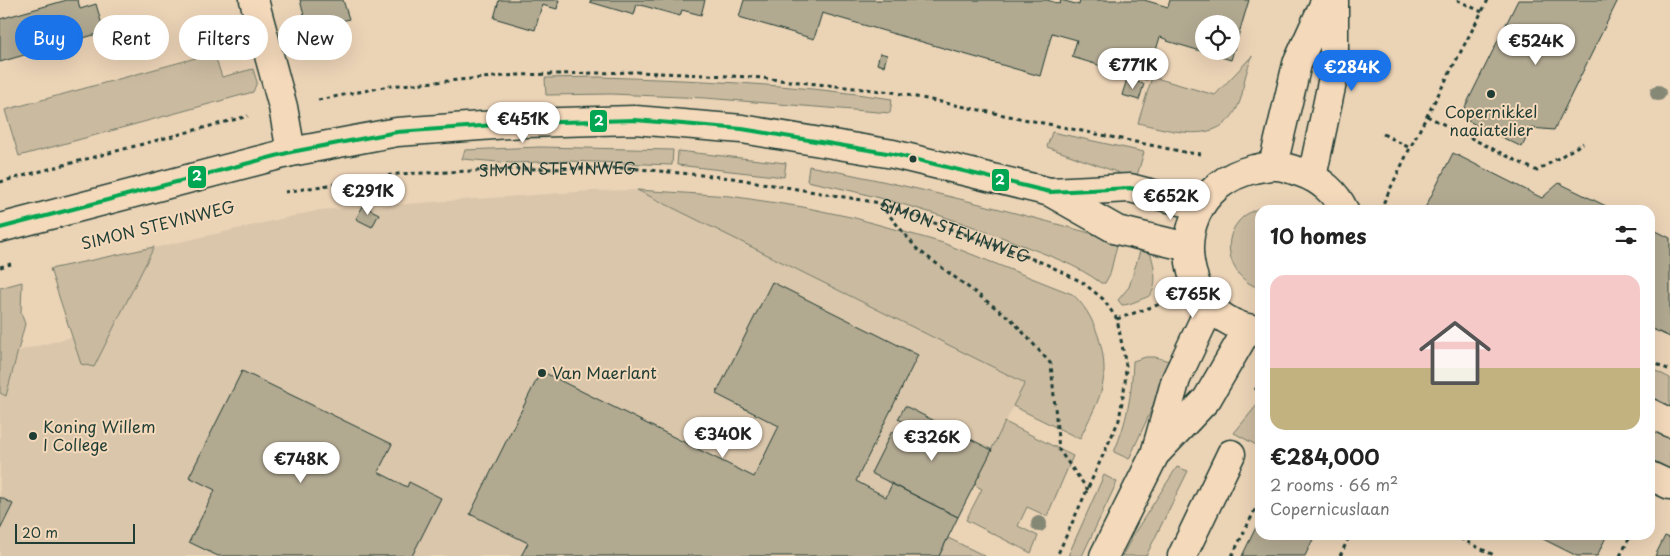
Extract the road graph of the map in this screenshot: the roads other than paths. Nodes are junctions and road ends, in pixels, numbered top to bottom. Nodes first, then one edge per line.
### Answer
1 (254, 0) edge
2 (1326, 0) edge
3 (1334, 0) edge
4 (291, 152) junction
5 (1273, 166) junction
6 (1312, 176) junction
7 (1050, 192) junction
8 (1341, 205) edge
9 (1200, 206) junction
10 (0, 228) edge
11 (1188, 248) junction
12 (1210, 307) junction
13 (1254, 330) edge
14 (1655, 416) edge
15 (1670, 423) edge
16 (1155, 454) junction
17 (1231, 454) dead end
18 (1655, 478) edge
19 (1670, 485) edge
20 (1104, 556) edge
21 (1182, 556) edge

1 - 4 street
2 - 5 street
3 - 6 street
4 - 7 street
4 - 10 street
5 - 6 street
5 - 9 street
6 - 8 street
7 - 9 street
7 - 11 street
9 - 11 street
11 - 12 street
12 - 13 street
12 - 16 street
13 - 16 street
14 - 15 street
16 - 20 street
17 - 21 street
18 - 19 street

